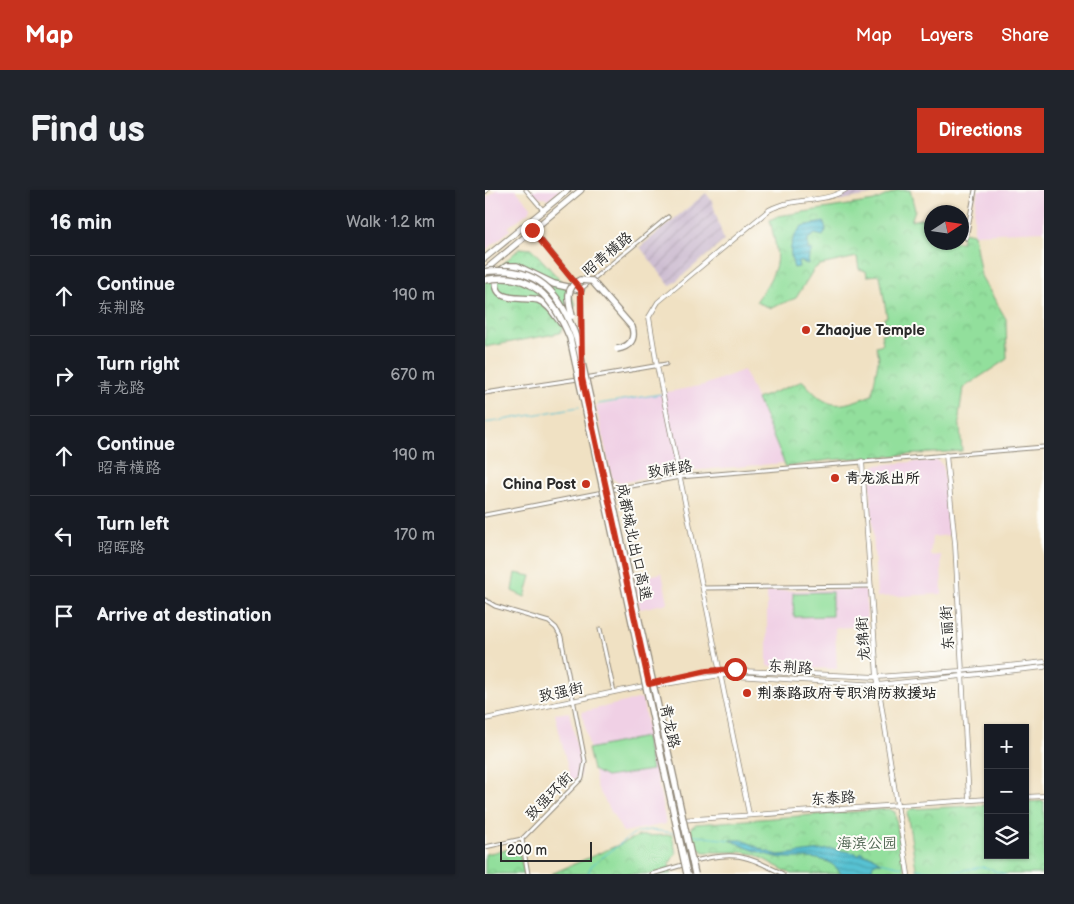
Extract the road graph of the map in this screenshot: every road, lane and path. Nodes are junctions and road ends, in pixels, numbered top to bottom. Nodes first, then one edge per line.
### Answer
1 (526, 190) edge
2 (568, 190) edge
3 (581, 190) edge
4 (845, 190) edge
5 (975, 190) edge
6 (543, 210) junction
7 (668, 217) dead end
8 (969, 222) edge
9 (527, 223) junction
10 (532, 230) junction
11 (485, 258) edge
12 (485, 271) edge
13 (485, 280) edge
14 (581, 290) junction
15 (570, 338) junction
16 (577, 340) junction
17 (617, 349) dead end
18 (666, 364) dead end
19 (657, 366) junction
20 (582, 378) junction
21 (485, 393) edge
22 (1044, 448) edge
23 (945, 455) junction
24 (862, 461) junction
25 (680, 477) junction
26 (607, 491) junction
27 (485, 515) edge
28 (871, 586) junction
29 (703, 588) junction
30 (485, 600) edge
31 (600, 629) dead end
32 (1044, 662) edge
33 (1044, 667) edge
34 (720, 670) junction
35 (961, 673) junction
36 (721, 675) junction
37 (877, 678) junction
38 (650, 685) junction
39 (878, 685) junction
40 (641, 686) joint
41 (614, 692) junction
42 (573, 701) junction
43 (485, 719) edge
44 (1044, 796) edge
45 (1029, 797) edge
46 (984, 799) edge
47 (969, 800) junction
48 (897, 806) junction
49 (749, 814) junction
50 (679, 820) junction
51 (522, 839) junction
52 (485, 847) edge
53 (689, 863) junction
54 (528, 874) edge
55 (652, 874) edge
56 (687, 874) edge
57 (691, 874) edge
58 (695, 874) edge
59 (783, 874) edge
60 (908, 874) edge

1 - 6 street
2 - 6 main road
3 - 10 main road
4 - 19 street
5 - 8 street
6 - 9 main road
7 - 14 street, 昭青横路
9 - 10 street
9 - 11 main road
10 - 12 main road
10 - 14 street
12 - 16 highway, 成都城北出口高速, bridge
13 - 15 highway, 成都城北出口高速, bridge
14 - 15 highway, bridge
14 - 20 street, 昭青横路
15 - 56 highway, 成都城北出口高速, bridge
16 - 17 highway, bridge
16 - 58 highway, 成都城北出口高速, bridge
18 - 19 street
19 - 20 street
19 - 25 street
20 - 21 street
20 - 26 street, 青龙路
22 - 23 street, 致祥路
23 - 24 street, 致祥路
23 - 35 street, 东丽街
24 - 25 street, 致祥路
24 - 28 street, 龙绵街
25 - 26 street, 致祥路
25 - 29 street
26 - 27 street, 致祥路
26 - 38 street, 青龙路
28 - 29 street
28 - 37 street, 龙绵街
29 - 34 street
30 - 42 street, 致强环街
31 - 41 street
32 - 35 street, 东荆路
33 - 35 street, 东荆路
34 - 36 street
34 - 37 street, 东荆路
34 - 38 street, 东荆路
35 - 37 street, 东荆路
35 - 39 street, 东荆路
35 - 47 street, 东丽街
36 - 38 street, 东荆路
36 - 39 street, 东荆路
36 - 49 street
37 - 39 street, 龙绵街
38 - 40 street, 东荆路
38 - 50 street, 青龙路
39 - 48 street, 龙绵街
40 - 41 street, 致强街
41 - 42 street, 致强街
42 - 43 street, 致强街
42 - 51 street, 致强环街
44 - 45 street
46 - 47 street, 东泰路
47 - 48 street, 东泰路
48 - 49 street, 东泰路
48 - 60 street, 龙绵街
49 - 50 street, 东泰路
50 - 53 street, 青龙路
51 - 52 street, 致强环街
51 - 54 street
53 - 55 street
53 - 57 street, 青龙路
53 - 59 street

